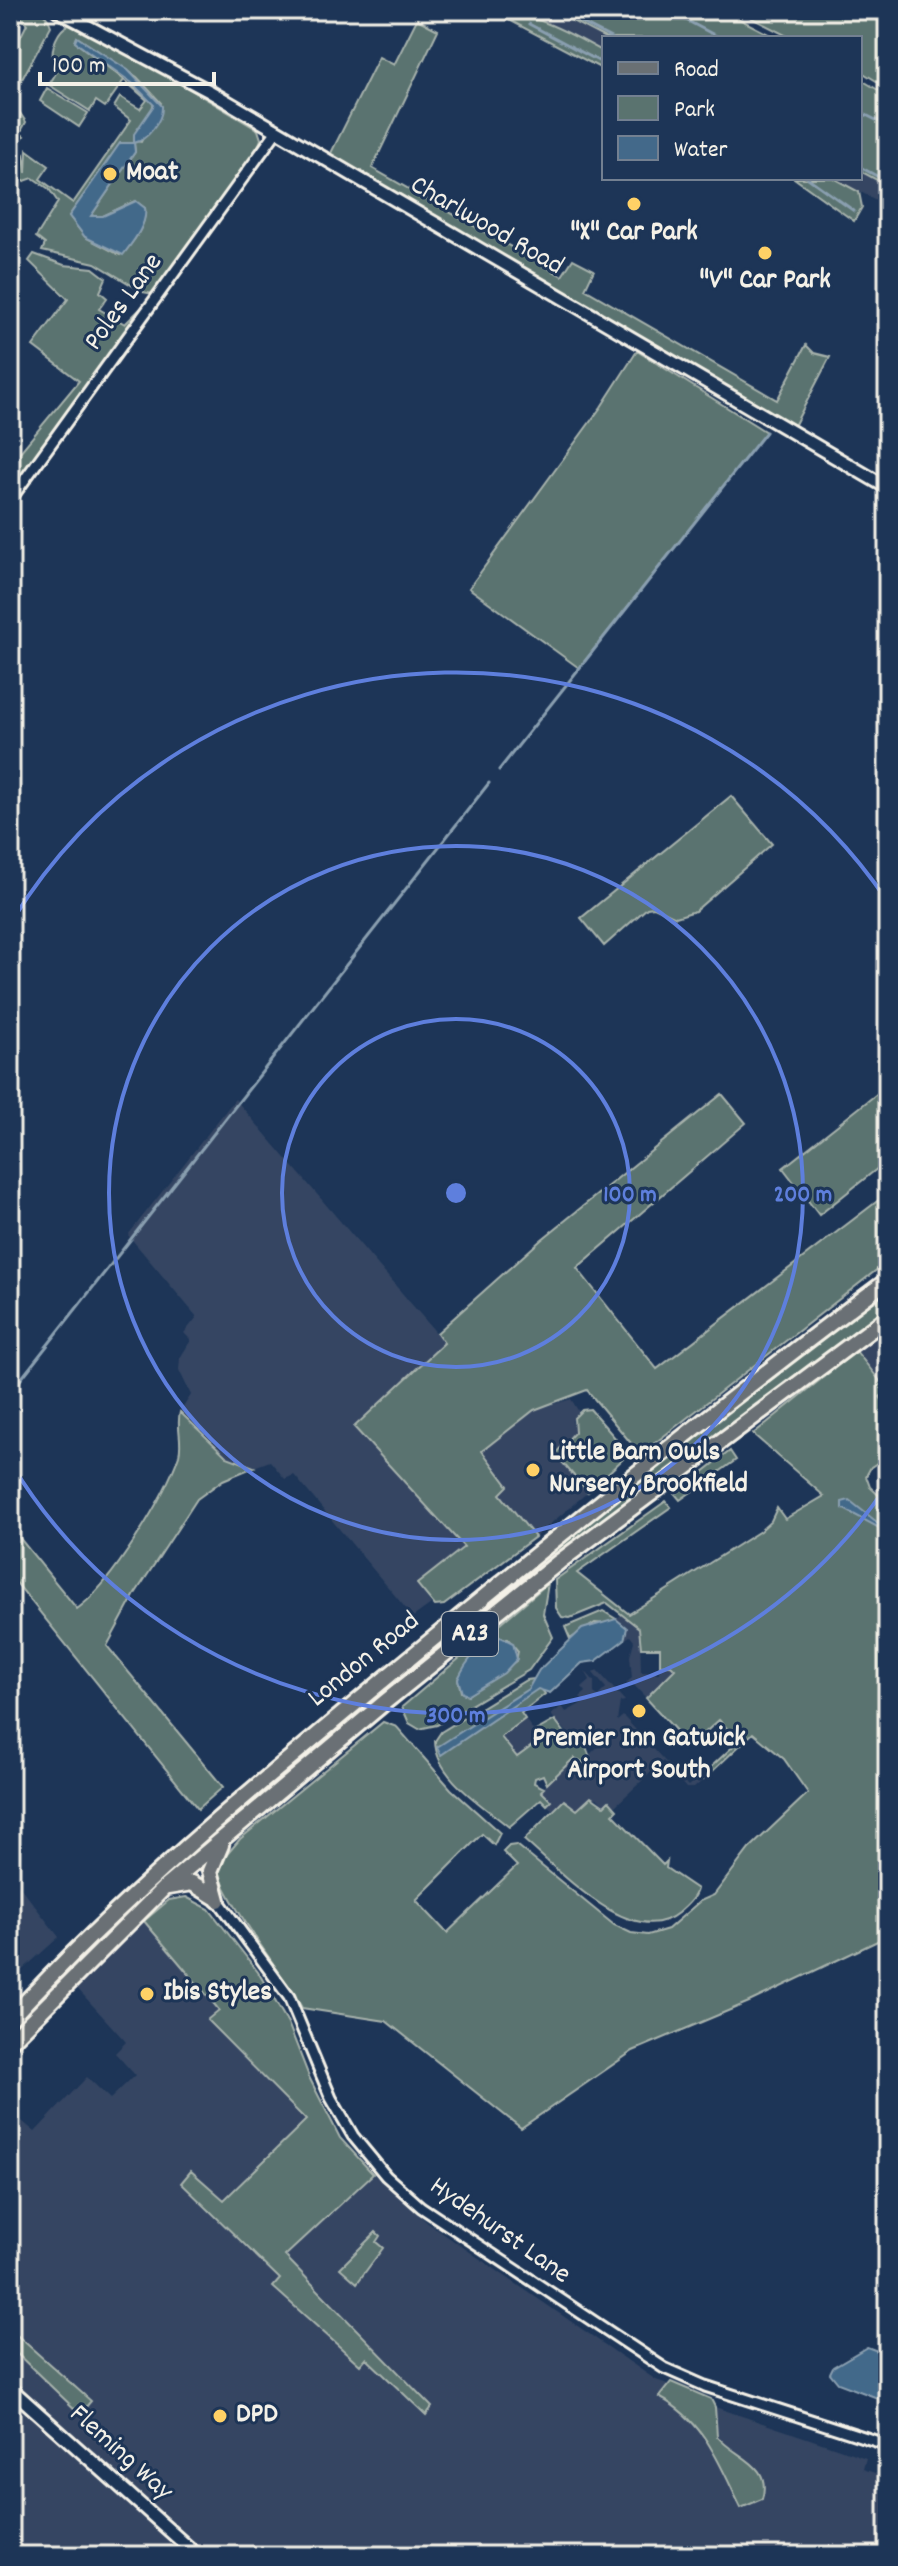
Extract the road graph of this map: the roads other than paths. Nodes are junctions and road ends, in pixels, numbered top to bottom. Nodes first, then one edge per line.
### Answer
1 (57, 10) edge
2 (276, 132) junction
3 (888, 488) edge
4 (10, 500) edge
5 (888, 1280) edge
6 (888, 1317) edge
7 (250, 1814) junction
8 (164, 1888) junction
9 (218, 1900) junction
10 (10, 2019) edge
11 (10, 2042) edge
12 (10, 2388) edge
13 (888, 2445) edge
14 (198, 2556) edge

1 - 2 street, Charlwood Road
2 - 3 street, Charlwood Road
2 - 4 street, Poles Lane
5 - 10 main road, London Road / A23
6 - 7 main road, London Road / A23
7 - 8 main road, London Road / A23
7 - 9 main road
8 - 9 main road
8 - 11 main road, London Road / A23
9 - 13 street, Hydehurst Lane
12 - 14 street, Fleming Way

